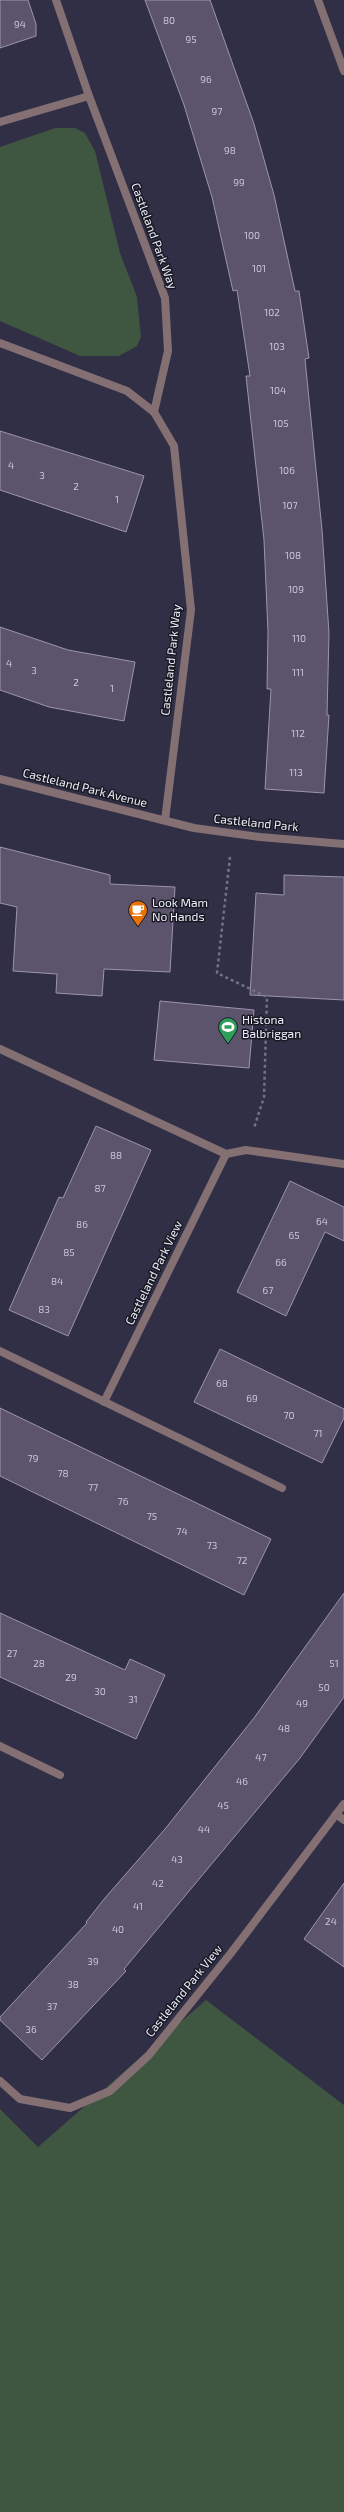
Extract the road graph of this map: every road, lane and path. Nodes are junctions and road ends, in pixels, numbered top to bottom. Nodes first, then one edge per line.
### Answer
1 (56, 0) edge
2 (318, 0) edge
3 (344, 71) edge
4 (89, 96) junction
5 (0, 122) edge
6 (0, 343) edge
7 (154, 412) junction
8 (0, 779) edge
9 (165, 820) junction
10 (232, 833) junction
11 (344, 844) edge
12 (0, 1049) edge
13 (246, 1150) junction
14 (226, 1154) junction
15 (344, 1164) edge
16 (0, 1351) edge
17 (104, 1402) junction
18 (282, 1488) dead end
19 (0, 1746) edge
20 (60, 1775) dead end
21 (344, 1804) edge
22 (336, 1814) junction
23 (344, 1820) edge
24 (0, 2081) edge

1 - 4 street, Castleland Park Way
2 - 3 street
4 - 5 street
4 - 7 street, Castleland Park Way
6 - 7 street, Castleland Park Way
7 - 9 street, Castleland Park Way
8 - 9 street, Castleland Park Avenue
9 - 10 street, Castleland Park
10 - 11 street, Castleland Park
10 - 13 path
12 - 14 street
13 - 14 street
13 - 15 street
14 - 17 street, Castleland Park View
16 - 17 street
17 - 18 street
19 - 20 street
21 - 22 street, Castleland Park View
22 - 23 street
22 - 24 street, Castleland Park View

